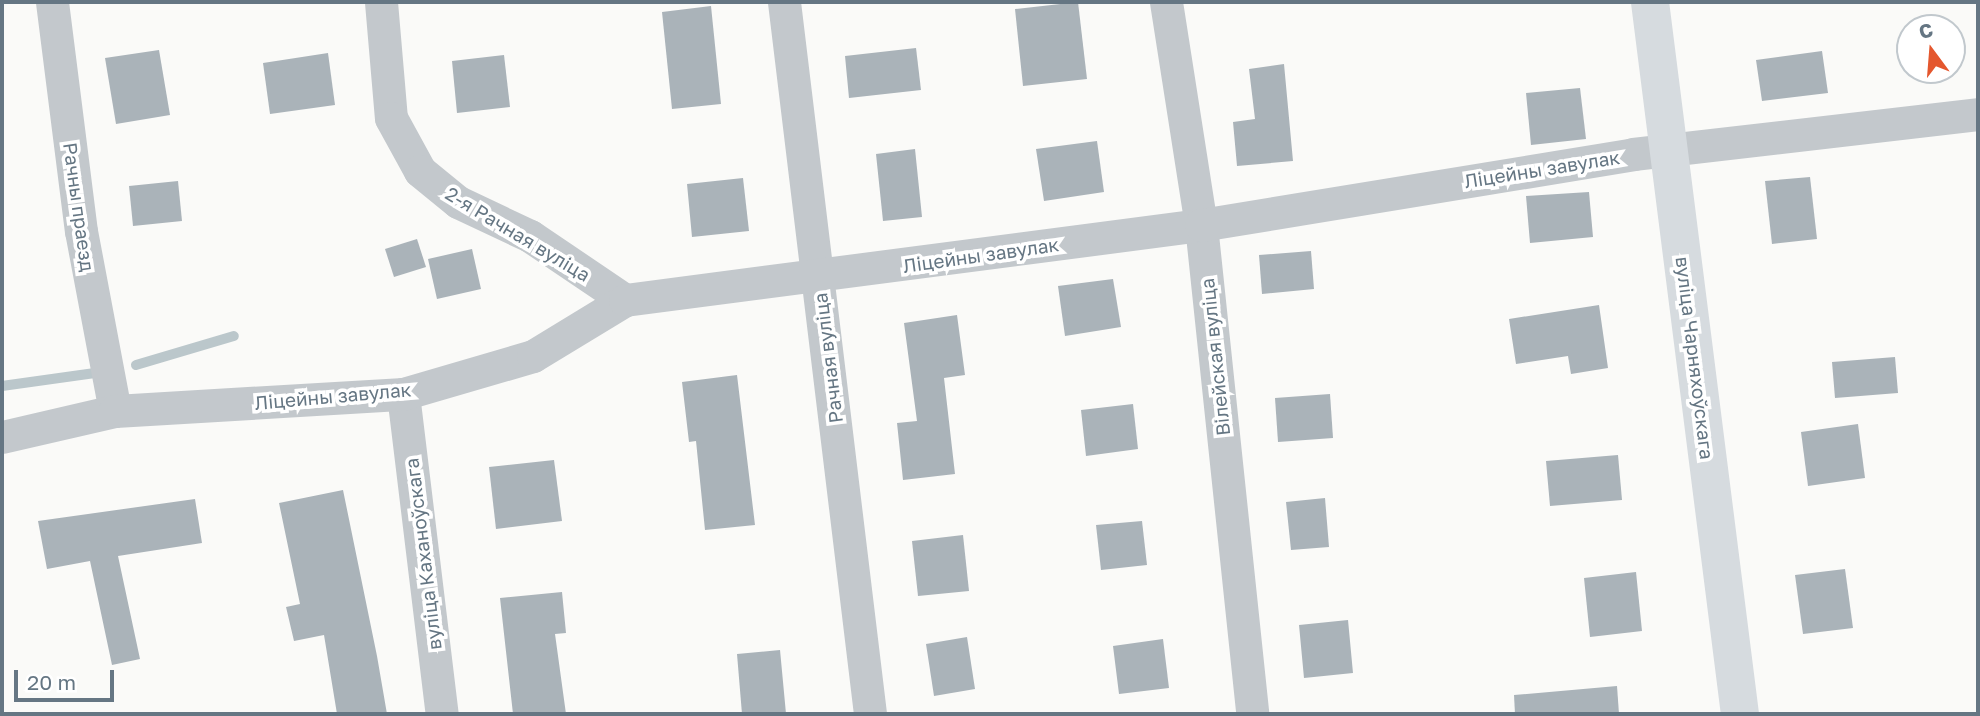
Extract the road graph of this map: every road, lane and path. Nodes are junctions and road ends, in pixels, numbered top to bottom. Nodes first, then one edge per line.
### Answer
1 (52, 2) edge
2 (381, 2) edge
3 (784, 2) edge
4 (1166, 2) edge
5 (1650, 2) edge
6 (1978, 114) edge
7 (1668, 149) junction
8 (1200, 225) junction
9 (818, 277) junction
10 (625, 300) junction
11 (403, 394) junction
12 (116, 411) junction
13 (2, 437) edge
14 (442, 714) edge
15 (870, 714) edge
16 (1252, 714) edge
17 (1740, 714) edge

1 - 12 street, Рачны праезд
2 - 10 street, 2-я Рачная вуліца
3 - 9 street, Рачная вуліца
4 - 8 street, Вілейская вуліца
5 - 7 main road, вуліца Чарняхоўскага
6 - 7 street, Ліцейны завулак
7 - 8 street, Ліцейны завулак
7 - 17 main road, вуліца Чарняхоўскага
8 - 9 street, Ліцейны завулак
8 - 16 street, Вілейская вуліца
9 - 10 street, Ліцейны завулак
9 - 15 street, Рачная вуліца
10 - 11 street, Ліцейны завулак
11 - 12 street, Ліцейны завулак
11 - 14 street, вуліца Каханоўскага
12 - 13 street, Ліцейны завулак

